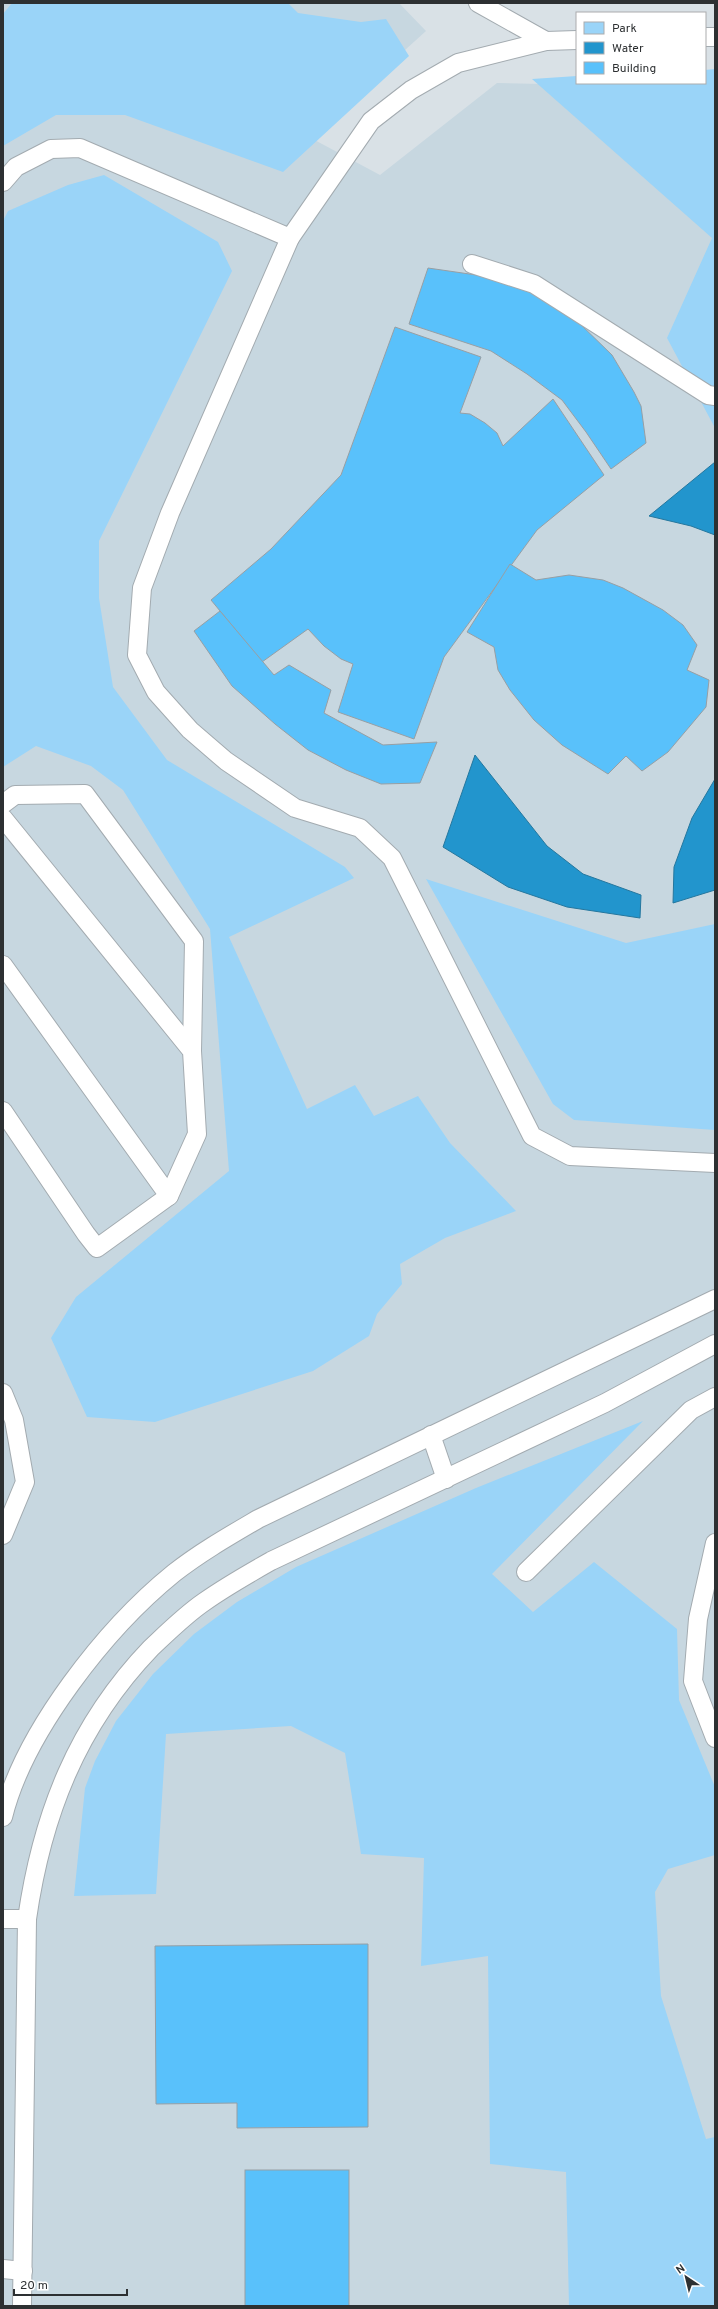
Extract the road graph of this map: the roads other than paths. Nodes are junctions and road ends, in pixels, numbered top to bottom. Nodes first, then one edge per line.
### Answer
1 (478, 3) edge
2 (576, 40) edge
3 (546, 41) junction
4 (3, 182) edge
5 (290, 238) junction
6 (472, 264) dead end
7 (715, 396) edge
8 (3, 804) edge
9 (3, 818) edge
10 (3, 965) edge
11 (192, 1051) junction
12 (3, 1111) edge
13 (715, 1163) edge
14 (169, 1196) junction
15 (715, 1299) edge
16 (715, 1344) edge
17 (3, 1393) edge
18 (715, 1397) edge
19 (430, 1435) junction
20 (446, 1479) junction
21 (3, 1535) edge
22 (715, 1543) edge
23 (526, 1572) dead end
24 (715, 1738) edge
25 (3, 1817) edge
26 (3, 1919) edge
27 (27, 1919) junction
28 (3, 2269) edge
29 (23, 2272) junction
30 (22, 2306) edge

1 - 3 lane
2 - 3 lane
3 - 5 lane
4 - 5 lane
5 - 13 lane
6 - 7 lane
8 - 11 lane
9 - 11 lane
10 - 14 lane
11 - 14 lane
12 - 14 lane
15 - 19 lane
16 - 20 lane
17 - 21 lane
18 - 23 lane
19 - 20 lane
19 - 25 lane
20 - 27 lane
22 - 24 lane
26 - 27 lane
27 - 29 lane
28 - 29 lane
29 - 30 lane

